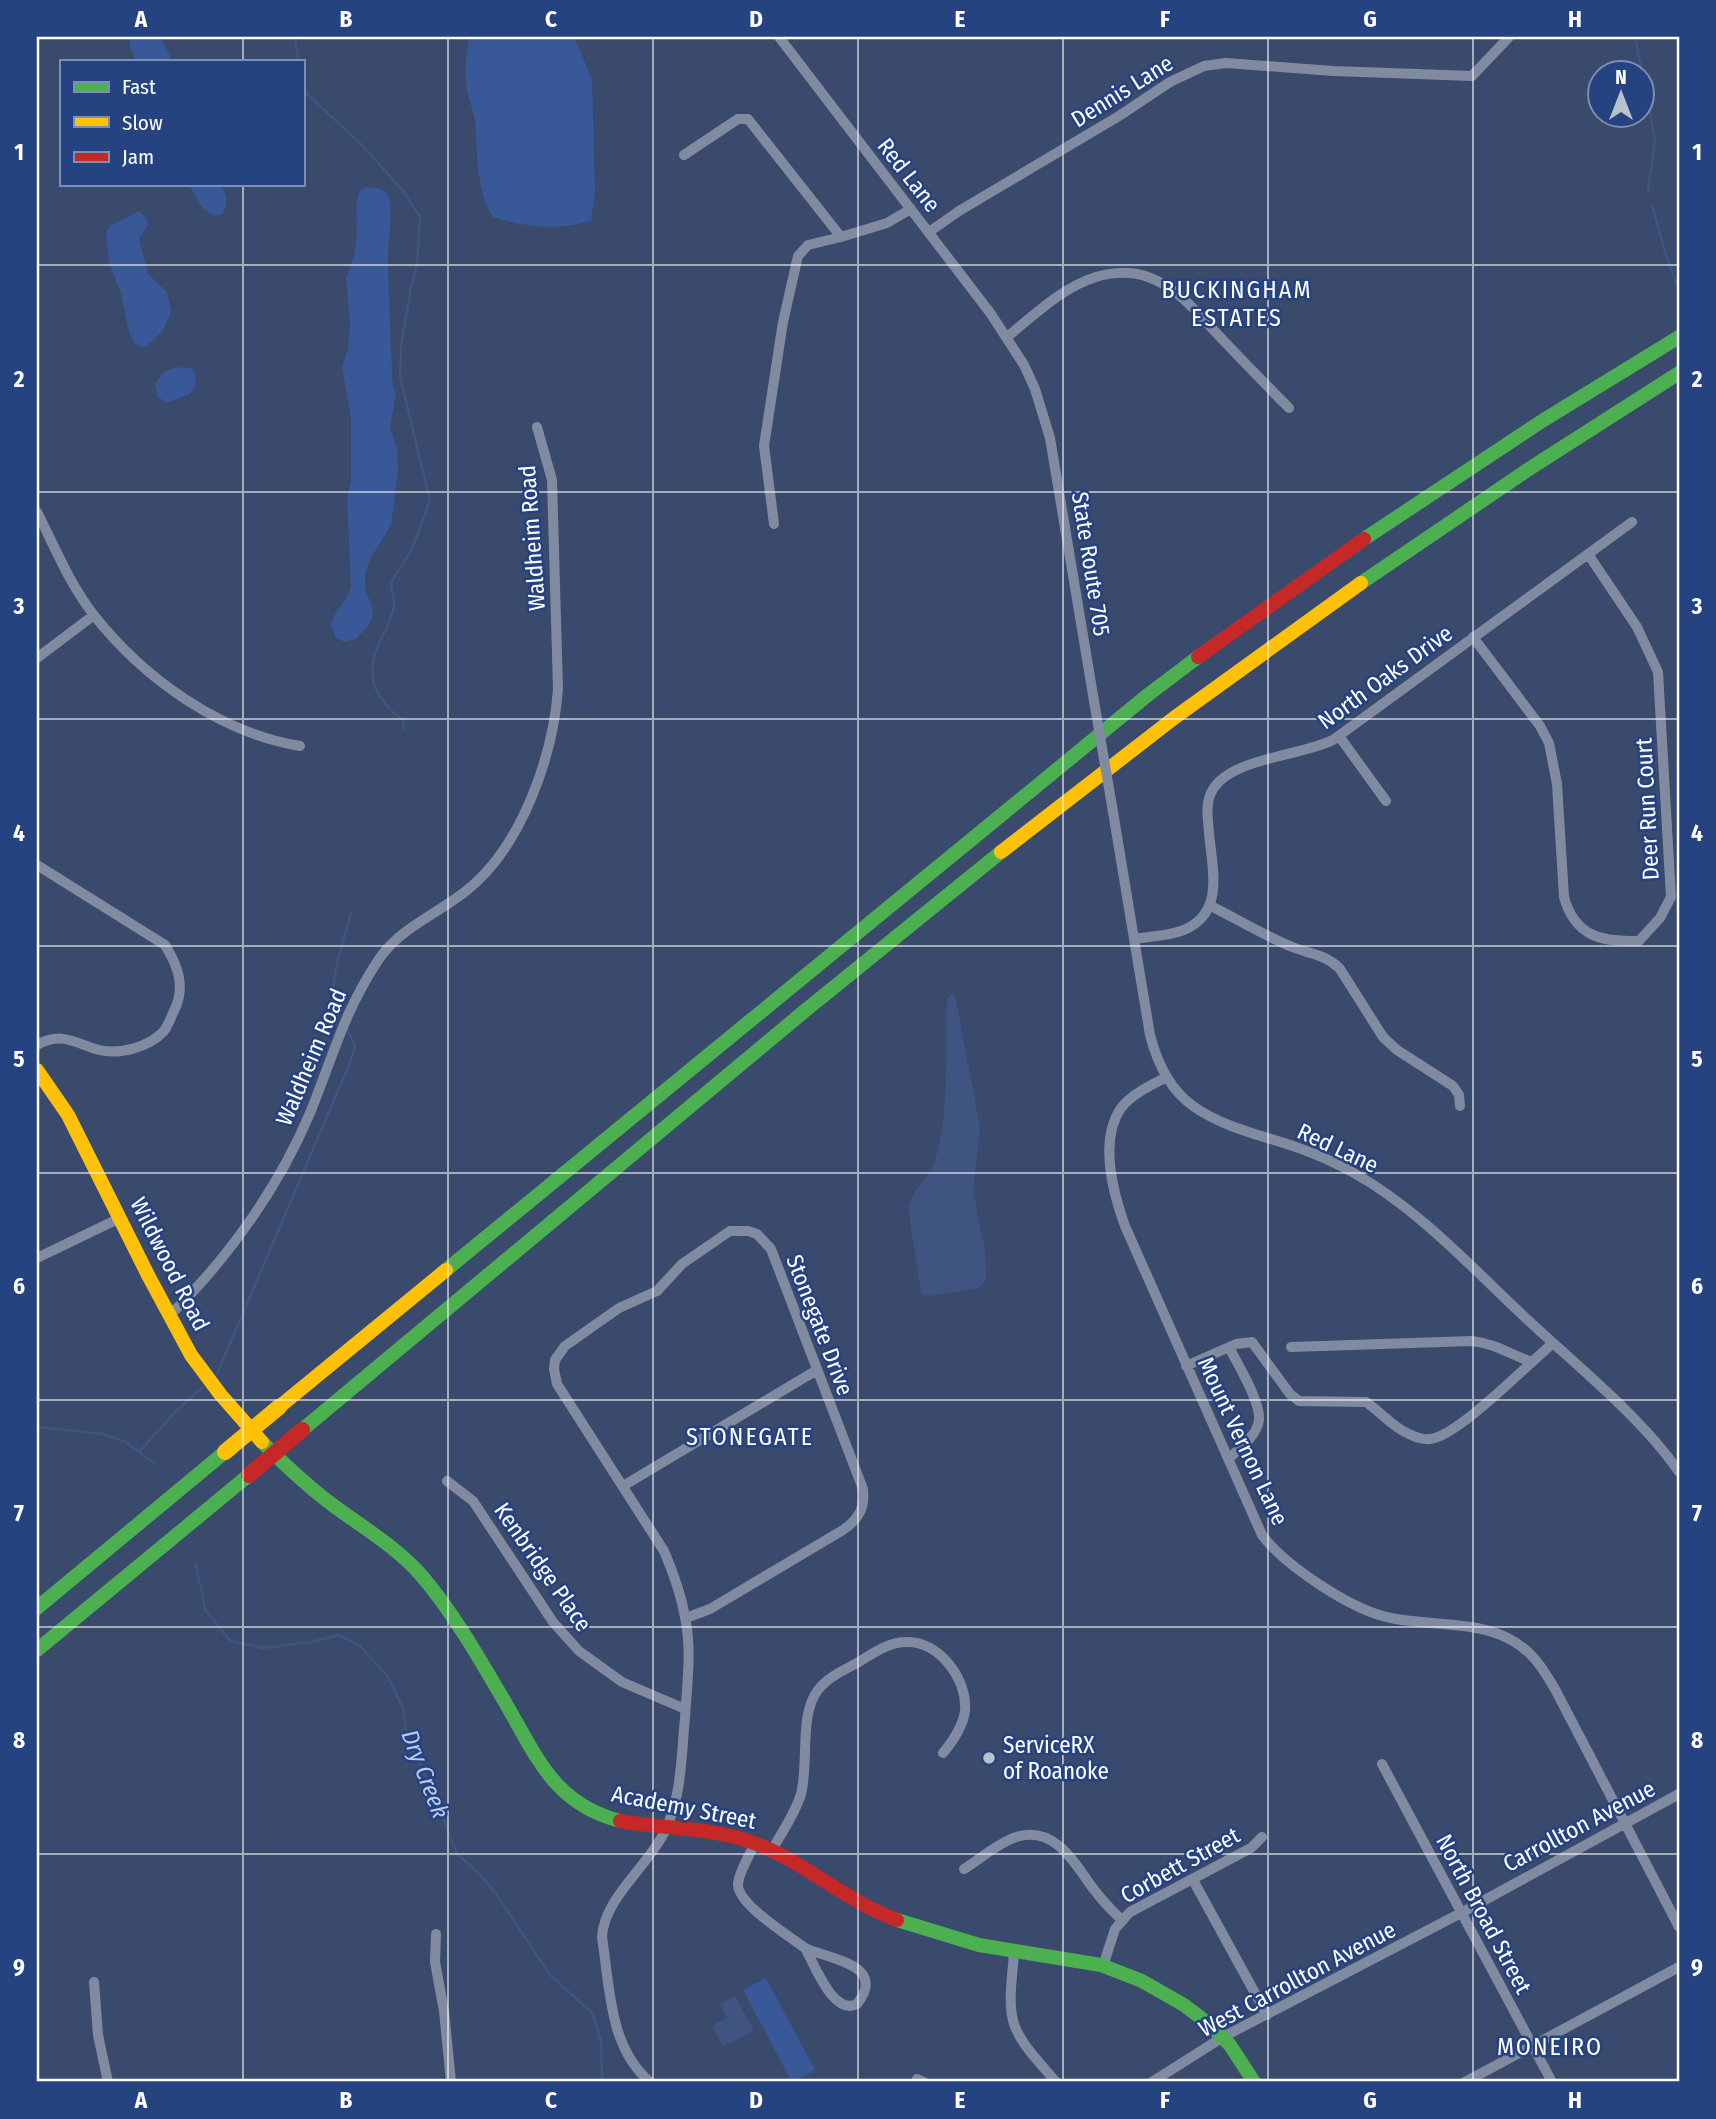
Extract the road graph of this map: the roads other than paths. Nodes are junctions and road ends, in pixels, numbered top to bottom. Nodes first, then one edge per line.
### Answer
1 (779, 37) edge
2 (1509, 37) edge
3 (684, 155) dead end
4 (911, 209) junction
5 (929, 232) junction
6 (841, 237) junction
7 (1007, 337) junction
8 (1679, 337) edge
9 (1679, 373) edge
10 (1289, 408) dead end
11 (537, 427) dead end
12 (37, 512) edge
13 (1632, 522) dead end
14 (774, 524) dead end
15 (1588, 554) junction
16 (94, 615) junction
17 (1473, 637) junction
18 (37, 658) edge
19 (1339, 736) junction
20 (300, 746) dead end
21 (1386, 801) dead end
22 (1112, 806) joint
23 (37, 865) edge
24 (1211, 905) junction
25 (1134, 939) junction
26 (37, 1045) edge
27 (37, 1070) edge
28 (1167, 1077) junction
29 (1460, 1106) dead end
30 (120, 1218) junction
31 (37, 1258) edge
32 (169, 1316) junction
33 (1553, 1343) junction
34 (1228, 1347) junction
35 (1291, 1347) dead end
36 (1532, 1362) junction
37 (1186, 1366) junction
38 (817, 1370) junction
39 (1228, 1459) junction
40 (284, 1465) joint
41 (1679, 1472) edge
42 (447, 1481) dead end
43 (623, 1486) junction
44 (37, 1608) edge
45 (686, 1618) junction
46 (37, 1650) edge
47 (685, 1709) junction
48 (943, 1752) dead end
49 (1382, 1764) dead end
50 (1679, 1794) edge
51 (1624, 1824) junction
52 (667, 1827) junction
53 (1262, 1837) dead end
54 (755, 1843) junction
55 (772, 1850) junction
56 (964, 1869) dead end
57 (1193, 1880) junction
58 (1461, 1913) junction
59 (1122, 1920) junction
60 (1679, 1927) edge
61 (436, 1934) dead end
62 (805, 1948) junction
63 (1014, 1952) junction
64 (1103, 1966) junction
65 (1679, 1967) edge
66 (94, 1982) dead end
67 (1267, 2015) junction
68 (1223, 2037) junction
69 (1532, 2045) junction
70 (108, 2082) edge
71 (451, 2082) edge
72 (650, 2082) edge
73 (1056, 2082) edge
74 (1152, 2082) edge
75 (1254, 2082) edge
76 (1465, 2082) edge
77 (1552, 2082) edge

1 - 4 street, Red Lane
2 - 5 street, Dennis Lane
3 - 6 street
4 - 5 street, Red Lane
4 - 6 street
5 - 7 street, Red Lane
6 - 14 street
7 - 10 street
7 - 22 street, State Route 705, bridge
8 - 44 main road, bridge
9 - 46 main road, bridge
11 - 32 street, Waldheim Road
12 - 16 street
13 - 15 street, North Oaks Drive
15 - 17 street, North Oaks Drive
15 - 17 street, Deer Run Court
16 - 18 street
16 - 20 street
17 - 19 street, North Oaks Drive
19 - 21 street
19 - 24 street, North Oaks Drive
22 - 25 street, Red Lane
23 - 26 street
24 - 25 street
24 - 29 street
25 - 28 street, Red Lane
27 - 30 main road, Wildwood Road
28 - 33 street, Red Lane
28 - 37 street, Mount Vernon Lane
30 - 31 street
30 - 32 main road, Wildwood Road
32 - 40 main road, Wildwood Road
33 - 36 street
33 - 41 street, Red Lane
34 - 36 street
34 - 37 street
34 - 39 street
35 - 36 street
37 - 39 street, Mount Vernon Lane
38 - 43 street
38 - 43 street, Stonegate Drive
38 - 45 street, Stonegate Drive
39 - 51 street, Mount Vernon Lane
40 - 52 main road, Academy Street
42 - 47 street, Kenbridge Place
43 - 45 street, Stonegate Drive
45 - 47 street, Stonegate Drive
47 - 52 street, Stonegate Drive
48 - 55 street
49 - 58 street, North Broad Street
50 - 51 street, Carrollton Avenue
51 - 58 street, Carrollton Avenue
51 - 60 street, Mount Vernon Lane
52 - 54 main road, Academy Street
52 - 72 street, Stonegate Drive
53 - 57 street, Corbett Street
54 - 55 main road, Academy Street
54 - 62 street
55 - 63 main road, Academy Street
56 - 59 street
57 - 59 street, Corbett Street
57 - 67 street
58 - 67 street, West Carrollton Avenue
58 - 69 street, North Broad Street
59 - 64 street, Corbett Street
61 - 71 street
62 - 62 street
63 - 64 main road, Academy Street
63 - 73 street
64 - 68 main road, Academy Street
65 - 69 street
66 - 70 street
67 - 68 street, West Carrollton Avenue
68 - 74 street, West Carrollton Avenue
68 - 75 main road, Academy Street
69 - 76 street
69 - 77 street, North Broad Street

